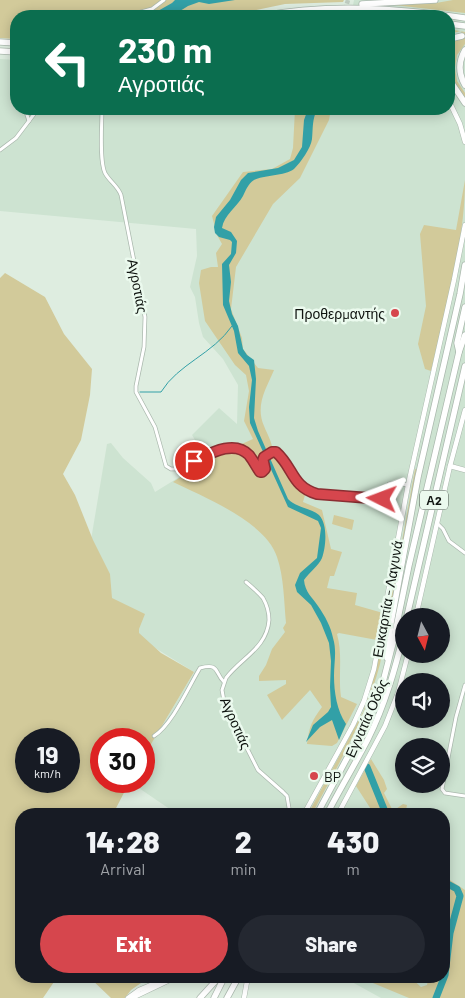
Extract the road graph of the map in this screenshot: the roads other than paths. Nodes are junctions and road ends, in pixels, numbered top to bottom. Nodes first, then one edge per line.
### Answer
1 (164, 0) edge
2 (435, 0) edge
3 (146, 10) edge
4 (307, 10) joint
5 (397, 10) edge
6 (462, 36) dead end
7 (455, 38) edge
8 (465, 50) edge
9 (465, 85) edge
10 (455, 88) edge
11 (465, 103) edge
12 (455, 113) edge
13 (27, 115) edge
14 (34, 115) edge
15 (102, 115) edge
16 (29, 121) junction
17 (465, 142) edge
18 (0, 150) edge
19 (465, 225) edge
20 (465, 265) edge
21 (465, 307) edge
22 (465, 335) edge
23 (459, 352) junction
24 (465, 366) edge
25 (465, 410) edge
26 (450, 466) junction
27 (465, 470) edge
28 (408, 485) junction
29 (437, 523) junction
30 (465, 553) edge
31 (246, 582) dead end
32 (410, 608) edge
33 (418, 608) edge
34 (396, 663) edge
35 (406, 663) edge
36 (387, 668) junction
37 (224, 682) junction
38 (465, 685) edge
39 (155, 735) edge
40 (465, 796) edge
41 (289, 808) edge
42 (307, 808) edge
43 (320, 808) edge
44 (330, 808) edge
45 (341, 808) edge
46 (156, 983) edge
47 (163, 983) edge
48 (214, 983) edge
49 (222, 983) edge
50 (235, 983) edge
51 (236, 983) edge
52 (247, 983) edge
53 (128, 998) edge
54 (132, 998) edge
55 (200, 998) edge
56 (214, 998) edge
57 (227, 998) edge
58 (231, 998) edge
59 (244, 998) edge

1 - 3 street
2 - 4 highway
4 - 5 highway
6 - 7 highway
8 - 9 highway
10 - 11 highway
12 - 17 street
13 - 16 street
14 - 16 street
15 - 28 street, Αγροτιάς
16 - 18 street
19 - 28 street, Ευκαρπία - Λαγυνά
20 - 36 highway
21 - 23 highway, Α2
22 - 23 highway
23 - 36 highway, Εγνατία Οδός / Α2
24 - 32 highway, Α2
25 - 26 street
26 - 27 street
26 - 29 street
28 - 42 street, Ευκαρπία - Λαγυνά
29 - 30 street
29 - 33 street
31 - 37 street, Αγροτιάς
34 - 44 highway, Εγνατία Οδός
35 - 45 street
36 - 43 highway, Εγνατία Οδός / Α2
37 - 39 street
37 - 41 street, Αγροτιάς
38 - 40 street
46 - 53 street
47 - 54 street
48 - 55 highway
49 - 56 highway
50 - 57 highway
51 - 58 highway
52 - 59 street

